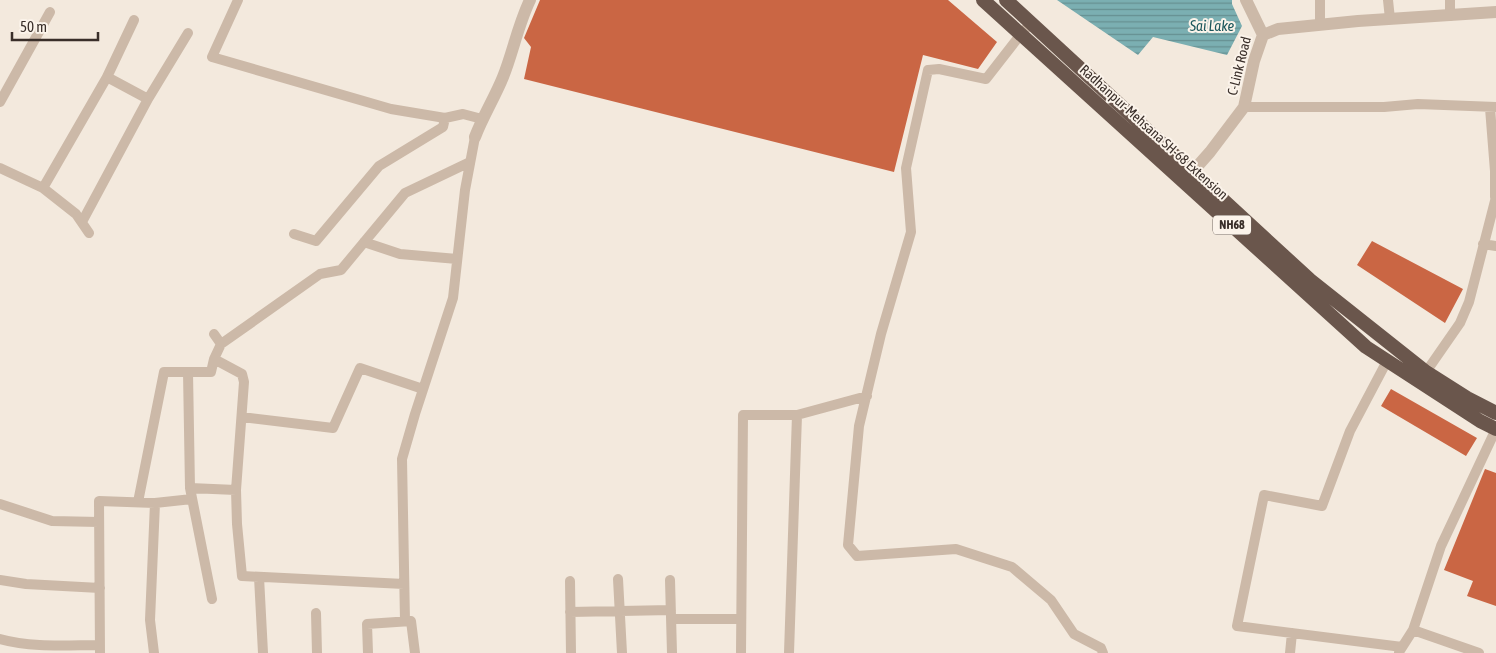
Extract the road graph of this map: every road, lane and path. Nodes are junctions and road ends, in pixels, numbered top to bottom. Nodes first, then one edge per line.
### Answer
1 (530, 0) edge
2 (983, 0) edge
3 (1006, 0) edge
4 (1246, 0) edge
5 (1320, 0) edge
6 (1388, 0) edge
7 (1450, 0) edge
8 (234, 1) edge
9 (50, 12) dead end
10 (1496, 12) edge
11 (1450, 16) junction
12 (1390, 19) junction
13 (134, 20) dead end
14 (1031, 23) junction
15 (1320, 25) junction
16 (188, 33) dead end
17 (1020, 34) junction
18 (1263, 35) junction
19 (107, 77) junction
20 (148, 99) junction
21 (0, 102) edge
22 (1244, 107) junction
23 (1493, 108) edge
24 (445, 118) junction
25 (482, 119) junction
26 (475, 137) joint
27 (470, 162) junction
28 (0, 168) edge
29 (1188, 176) junction
30 (43, 188) junction
31 (1496, 197) edge
32 (82, 222) junction
33 (89, 233) dead end
34 (294, 234) dead end
35 (364, 242) junction
36 (1483, 244) junction
37 (1496, 246) edge
38 (457, 259) junction
39 (214, 334) dead end
40 (221, 344) junction
41 (214, 358) junction
42 (1387, 361) junction
43 (188, 372) junction
44 (1426, 372) junction
45 (424, 389) junction
46 (867, 396) junction
47 (1496, 413) edge
48 (797, 415) junction
49 (242, 417) junction
50 (1496, 429) edge
51 (190, 488) junction
52 (236, 490) junction
53 (192, 499) junction
54 (138, 502) junction
55 (155, 503) junction
56 (0, 504) edge
57 (99, 522) junction
58 (259, 577) junction
59 (618, 578) dead end
60 (570, 580) dead end
61 (670, 580) dead end
62 (0, 582) edge
63 (404, 584) junction
64 (100, 588) junction
65 (212, 599) dead end
66 (621, 611) junction
67 (570, 612) junction
68 (316, 613) dead end
69 (671, 614) junction
70 (741, 619) junction
71 (405, 621) junction
72 (1413, 630) junction
73 (1292, 633) junction
74 (0, 640) edge
75 (100, 649) edge
76 (1400, 650) edge
77 (154, 653) edge
78 (263, 653) edge
79 (317, 653) edge
80 (368, 653) edge
81 (415, 653) edge
82 (571, 653) edge
83 (622, 653) edge
84 (672, 653) edge
85 (741, 653) edge
86 (789, 653) edge
87 (1103, 653) edge
88 (1290, 653) edge
89 (1479, 653) edge

1 - 25 street
2 - 17 highway, Radhanpur-Mehsana SH-68 Extension / NH68
3 - 14 highway, NH68
4 - 18 street, C-Link Road
5 - 15 street
6 - 12 street
7 - 11 street
8 - 24 street
9 - 21 street
10 - 11 street
11 - 12 street
12 - 15 street
13 - 19 street
14 - 17 street
14 - 29 highway, NH68
15 - 18 street
16 - 20 street
17 - 29 highway, Radhanpur-Mehsana SH-68 Extension / NH68
17 - 46 street
18 - 22 street, C-Link Road
19 - 20 street
19 - 30 street
20 - 32 street
22 - 23 street
22 - 29 street, C-Link Road
23 - 31 street
24 - 25 street
24 - 34 street
25 - 26 street
26 - 27 street
27 - 35 street
27 - 38 street
28 - 30 street
29 - 42 highway, Radhanpur-Mehsana SH-68 Extension / NH68
29 - 44 highway, NH68
30 - 32 street
31 - 36 street
32 - 33 street
35 - 38 street
35 - 40 street
36 - 37 street
36 - 44 street
38 - 45 street
39 - 40 street
40 - 41 street
41 - 43 street
41 - 49 street
42 - 50 highway, Radhanpur-Mehsana SH-68 Extension / NH68
42 - 73 street
43 - 51 street
43 - 54 street
44 - 47 highway, NH68
45 - 49 street
45 - 63 street
46 - 48 street
46 - 87 street
48 - 70 street
48 - 86 street
49 - 52 street
50 - 72 street
51 - 52 street
51 - 53 street
52 - 58 street
53 - 55 street
53 - 65 street
54 - 55 street
54 - 57 street
55 - 77 street
56 - 57 street
57 - 64 street
58 - 63 street
58 - 78 street
59 - 66 street
60 - 67 street
61 - 69 street
62 - 64 street
63 - 71 street
64 - 75 street
66 - 67 street
66 - 69 street
66 - 83 street
67 - 82 street
68 - 79 street
69 - 70 street
69 - 84 street
70 - 85 street
71 - 80 street
71 - 81 street
72 - 76 street
72 - 89 street
73 - 76 street
73 - 88 street
74 - 75 street

